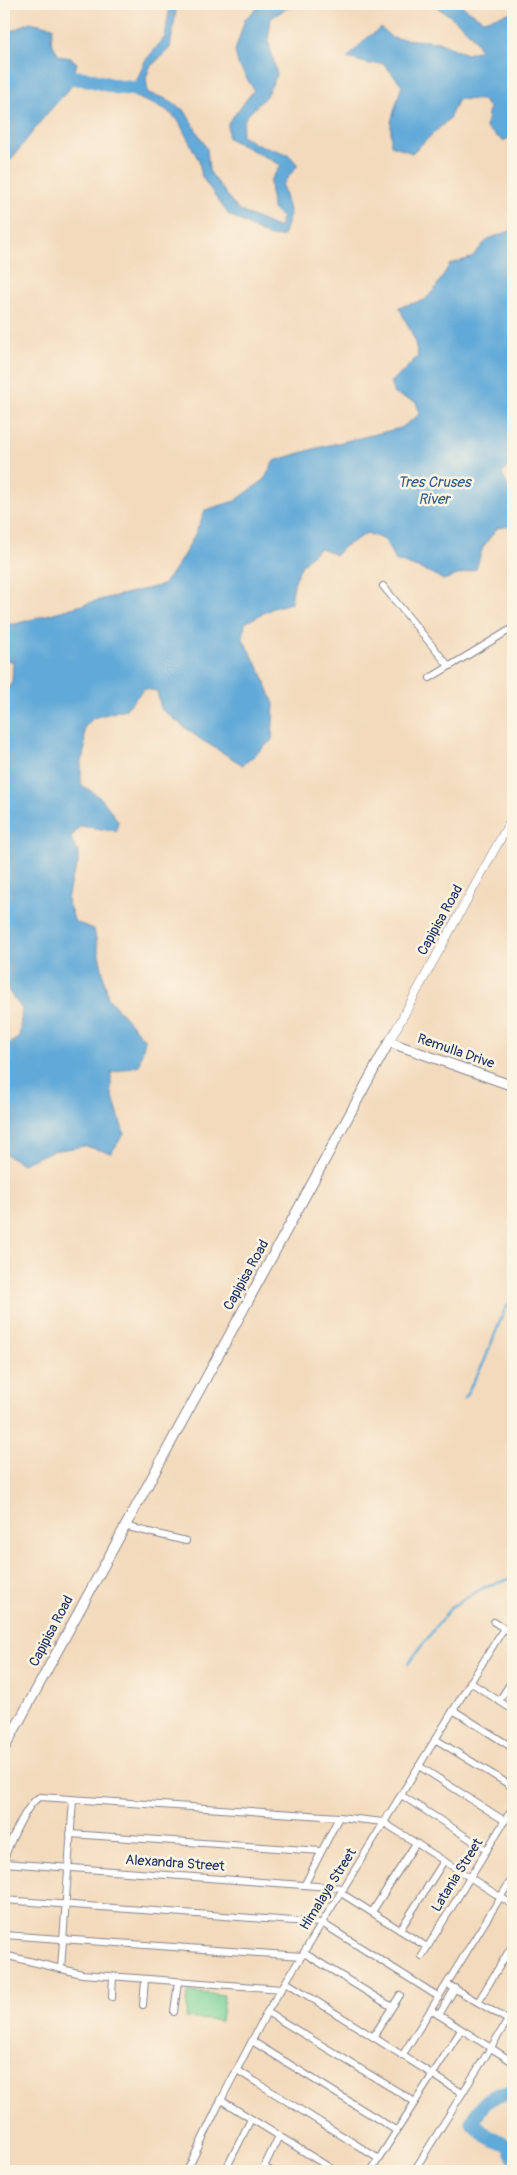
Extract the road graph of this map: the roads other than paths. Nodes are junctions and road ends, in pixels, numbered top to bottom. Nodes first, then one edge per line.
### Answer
1 (383, 586) dead end
2 (513, 628) edge
3 (448, 665) junction
4 (430, 678) dead end
5 (513, 816) edge
6 (389, 1042) junction
7 (513, 1086) edge
8 (124, 1526) junction
9 (186, 1541) dead end
10 (494, 1622) dead end
11 (504, 1628) junction
12 (513, 1634) edge
13 (513, 1679) edge
14 (470, 1682) junction
15 (499, 1701) junction
16 (453, 1710) junction
17 (513, 1710) edge
18 (436, 1739) junction
19 (513, 1748) edge
20 (4, 1749) edge
21 (419, 1766) junction
22 (513, 1787) edge
23 (401, 1795) junction
24 (73, 1800) junction
25 (513, 1808) edge
26 (339, 1817) junction
27 (505, 1821) junction
28 (383, 1822) junction
29 (70, 1834) junction
30 (416, 1843) junction
31 (487, 1850) junction
32 (321, 1852) junction
33 (4, 1861) edge
34 (444, 1861) junction
35 (68, 1868) junction
36 (513, 1877) edge
37 (470, 1878) junction
38 (305, 1884) junction
39 (342, 1891) junction
40 (501, 1898) junction
41 (4, 1900) edge
42 (65, 1905) junction
43 (513, 1906) edge
44 (372, 1912) junction
45 (322, 1924) junction
46 (400, 1930) junction
47 (4, 1935) edge
48 (63, 1939) junction
49 (513, 1944) edge
50 (427, 1947) junction
51 (303, 1954) junction
52 (4, 1955) edge
53 (422, 1956) dead end
54 (61, 1969) junction
55 (114, 1977) junction
56 (145, 1980) junction
57 (178, 1982) junction
58 (286, 1982) junction
59 (447, 1984) junction
60 (455, 1988) junction
61 (282, 1989) junction
62 (400, 1995) dead end
63 (112, 1997) dead end
64 (439, 1997) junction
65 (478, 2002) junction
66 (143, 2004) dead end
67 (392, 2007) junction
68 (431, 2010) junction
69 (174, 2012) dead end
70 (268, 2012) junction
71 (439, 2015) junction
72 (511, 2021) edge
73 (461, 2030) junction
74 (373, 2037) junction
75 (252, 2041) junction
76 (490, 2048) junction
77 (402, 2056) junction
78 (512, 2062) edge
79 (237, 2070) junction
80 (432, 2074) junction
81 (462, 2093) junction
82 (221, 2100) junction
83 (415, 2102) junction
84 (251, 2118) junction
85 (397, 2131) junction
86 (279, 2136) junction
87 (379, 2159) junction
88 (263, 2169) edge
89 (416, 2170) edge
90 (186, 2171) edge
91 (225, 2171) edge
92 (271, 2171) edge
93 (335, 2171) edge
94 (371, 2171) edge

1 - 3 street
2 - 3 street
3 - 4 street
5 - 6 street, Capipisa Road
6 - 7 main road, Remulla Drive
6 - 8 main road, Capipisa Road
8 - 9 street
8 - 20 main road, Capipisa Road
10 - 11 street
11 - 12 street
11 - 14 street, Himalaya Street
13 - 15 street
14 - 15 street
14 - 16 street, Himalaya Street
15 - 17 street
16 - 18 street, Himalaya Street
16 - 19 street
18 - 21 street, Himalaya Street
18 - 22 street
21 - 23 street, Himalaya Street
21 - 27 street
23 - 28 street, Himalaya Street
23 - 31 street
24 - 26 street
24 - 29 street
24 - 33 street
25 - 27 street, Latania Street
26 - 28 street
26 - 32 street
27 - 31 street, Latania Street
28 - 30 street
28 - 39 street, Himalaya Street
29 - 32 street
29 - 35 street
30 - 34 street
30 - 44 street
31 - 37 street, Latania Street
32 - 38 street
33 - 35 street, Alexandra Street
34 - 37 street
34 - 46 street
35 - 38 street, Alexandra Street
35 - 42 street
36 - 40 street
37 - 40 street
37 - 50 street, Latania Street
38 - 39 street, Alexandra Street
39 - 44 street, Alexandra Street
39 - 45 street, Himalaya Street
40 - 43 street
40 - 59 street
41 - 42 street
42 - 45 street
42 - 48 street
44 - 46 street, Alexandra Street
45 - 51 street, Himalaya Street
45 - 64 street
46 - 50 street, Alexandra Street
47 - 48 street
48 - 51 street
48 - 54 street
49 - 65 street
50 - 53 street, Latania Street
51 - 58 street, Himalaya Street
51 - 67 street
52 - 54 street
54 - 55 street
55 - 56 street
55 - 63 street
56 - 57 street
56 - 66 street
57 - 61 street
57 - 69 street
58 - 61 street, Himalaya Street
58 - 74 street
59 - 60 street
59 - 64 street
60 - 65 street
60 - 71 street
61 - 70 street, Himalaya Street
62 - 67 street
64 - 68 street
65 - 72 street
67 - 74 street
68 - 71 street
68 - 77 street
70 - 75 street, Himalaya Street
70 - 83 street
71 - 73 street
72 - 76 street
73 - 76 street
73 - 80 street
74 - 77 street
75 - 79 street, Himalaya Street
75 - 85 street
76 - 78 street
76 - 81 street
77 - 80 street
79 - 82 street, Himalaya Street
79 - 87 street
80 - 81 street
80 - 83 street
81 - 89 street
82 - 84 street
82 - 90 street, Himalaya Street
83 - 85 street
84 - 86 street
84 - 91 street
85 - 87 street
86 - 88 street
86 - 93 street
87 - 94 street
88 - 92 street

